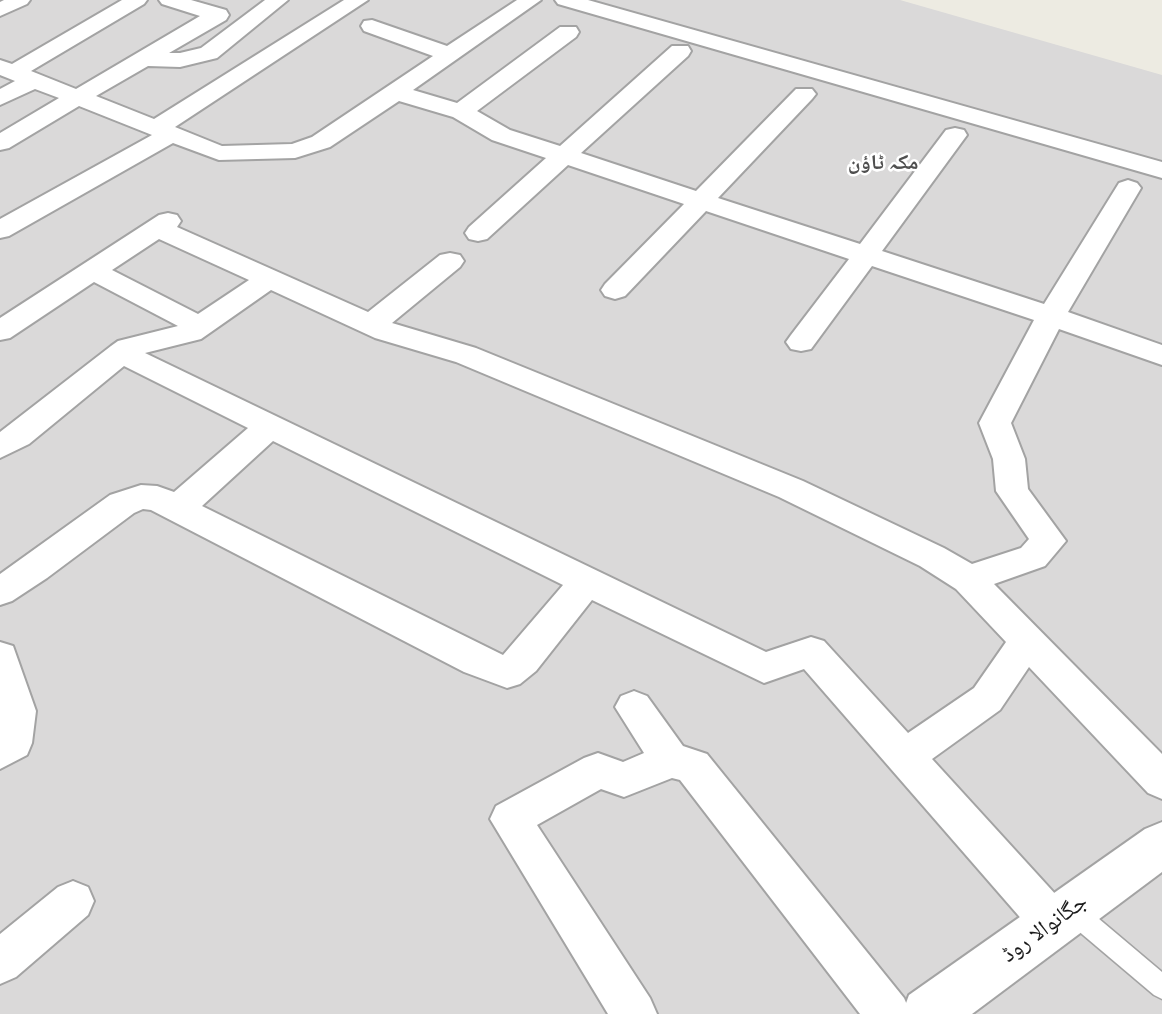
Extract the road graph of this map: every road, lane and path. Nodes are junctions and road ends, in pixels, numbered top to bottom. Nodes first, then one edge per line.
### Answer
1 (20, 0) edge
2 (137, 0) edge
3 (169, 0) edge
4 (277, 0) edge
5 (358, 0) edge
6 (531, 0) edge
7 (565, 0) edge
8 (0, 10) edge
9 (314, 11) junction
10 (372, 26) dead end
11 (568, 32) dead end
12 (216, 47) junction
13 (680, 51) dead end
14 (449, 54) junction
15 (144, 59) junction
16 (16, 73) edge
17 (242, 74) junction
18 (395, 92) junction
19 (804, 94) dead end
20 (0, 98) edge
21 (81, 98) junction
22 (461, 111) junction
23 (164, 131) junction
24 (955, 135) dead end
25 (0, 143) edge
26 (564, 154) junction
27 (1162, 170) edge
28 (1128, 188) dead end
29 (701, 201) junction
30 (162, 225) joint
31 (0, 230) edge
32 (478, 233) dead end
33 (863, 256) junction
34 (450, 261) dead end
35 (93, 271) junction
36 (269, 279) junction
37 (615, 290) dead end
38 (1051, 316) junction
39 (371, 325) junction
40 (200, 326) junction
41 (0, 331) edge
42 (802, 342) dead end
43 (121, 354) junction
44 (1162, 355) edge
45 (270, 426) junction
46 (0, 447) edge
47 (178, 508) junction
48 (968, 579) junction
49 (587, 581) junction
50 (0, 591) edge
51 (1027, 641) junction
52 (0, 657) edge
53 (634, 707) dead end
54 (0, 752) edge
55 (904, 757) junction
56 (670, 760) junction
57 (1162, 781) edge
58 (1162, 844) edge
59 (73, 901) dead end
60 (1062, 917) junction
61 (0, 962) edge
62 (1162, 987) edge
63 (634, 1014) edge
64 (888, 1014) edge
65 (928, 1014) edge

1 - 8 street
2 - 16 street
3 - 15 street
4 - 9 street
4 - 12 street
5 - 9 street
6 - 14 street
7 - 27 street
9 - 17 street
10 - 14 street
11 - 22 street
12 - 15 street
12 - 17 street
13 - 26 street
14 - 18 street
15 - 21 street
16 - 20 street
16 - 21 street
17 - 23 street
18 - 22 street
18 - 23 street
19 - 29 street
21 - 23 street
21 - 25 street
22 - 26 street
23 - 31 street
24 - 33 street
26 - 29 street
26 - 32 street
28 - 38 street
29 - 33 street
29 - 37 street
30 - 35 street
30 - 36 street
33 - 38 street
33 - 42 street
34 - 39 street
35 - 40 street
35 - 41 street
36 - 39 street
36 - 40 street
38 - 44 street
38 - 48 street
39 - 48 street
40 - 43 street
43 - 45 street
43 - 46 street
45 - 47 street
45 - 49 street
47 - 49 street
47 - 50 street
48 - 51 street
49 - 55 street
51 - 55 street
51 - 57 street
52 - 54 street
53 - 56 street
55 - 60 street
56 - 63 street
56 - 64 street
58 - 60 street, جگانوالا روڈ
59 - 61 street
60 - 62 lane
60 - 65 street, جگانوالا روڈ

